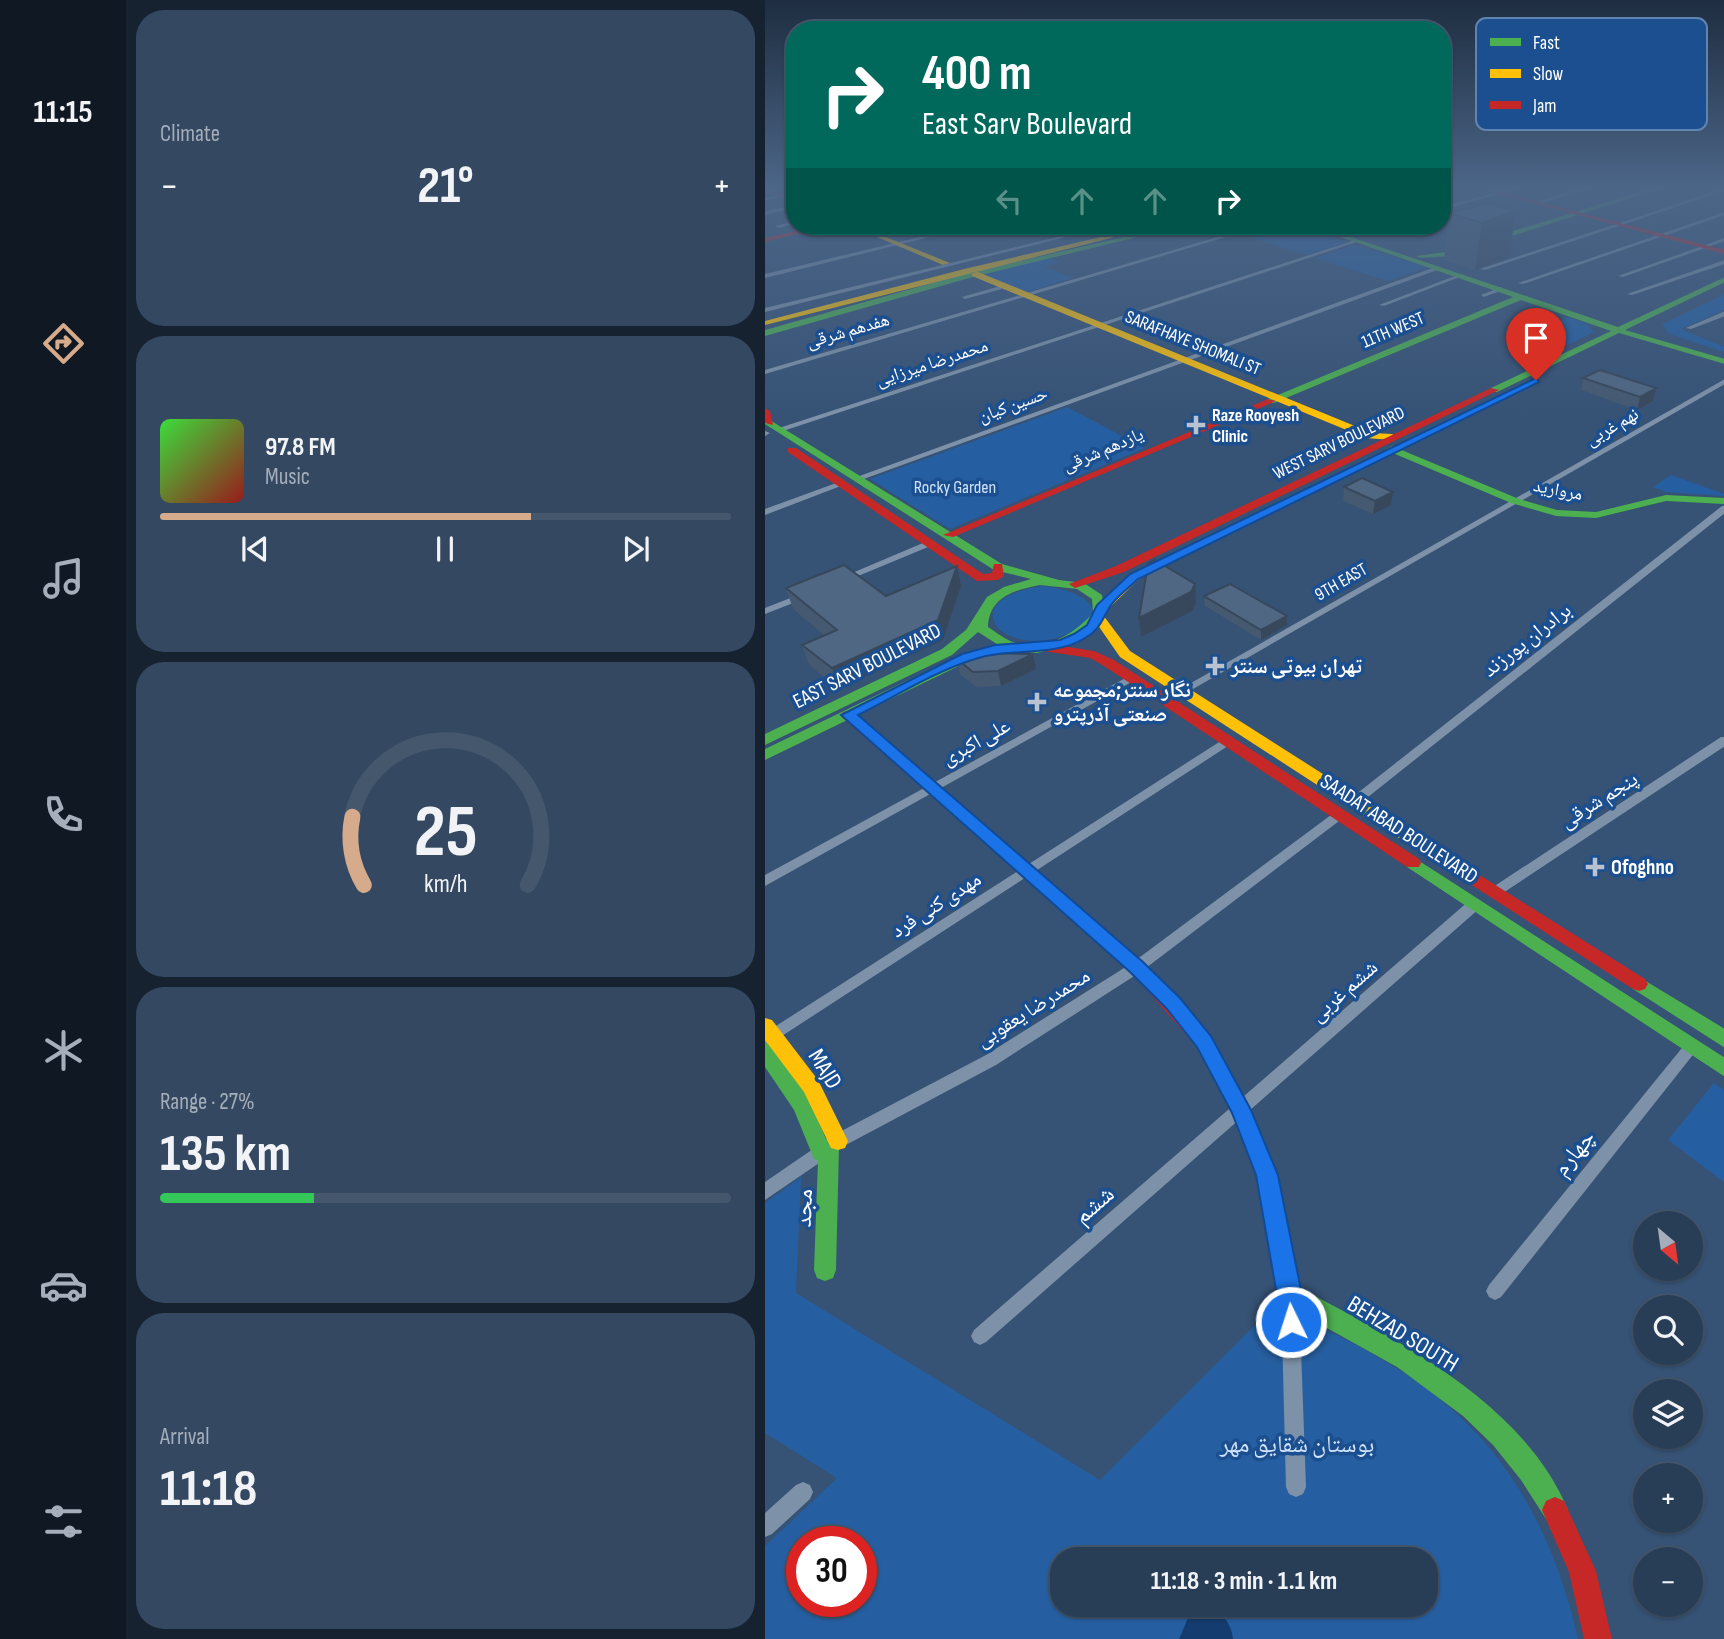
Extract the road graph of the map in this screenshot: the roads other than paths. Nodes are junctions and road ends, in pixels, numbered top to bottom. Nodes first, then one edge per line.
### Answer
1 (817, 263) edge
2 (944, 263) edge
3 (970, 263) edge
4 (1004, 263) edge
5 (1022, 263) edge
6 (1134, 263) edge
7 (1276, 263) edge
8 (1425, 263) edge
9 (1441, 263) edge
10 (1500, 263) edge
11 (1589, 263) edge
12 (1656, 263) edge
13 (1664, 263) edge
14 (1720, 263) edge
15 (1671, 266) dead end
16 (1438, 268) junction
17 (1483, 269) dead end
18 (1683, 269) dead end
19 (1694, 272) junction
20 (973, 275) junction
21 (1462, 275) junction
22 (765, 276) edge
23 (1621, 276) dead end
24 (1724, 279) edge
25 (1000, 288) junction
26 (1724, 288) edge
27 (1501, 289) junction
28 (1522, 290) junction
29 (1630, 294) dead end
30 (1484, 295) dead end
31 (1024, 296) junction
32 (965, 297) dead end
33 (1382, 304) dead end
34 (1556, 305) junction
35 (765, 310) edge
36 (1666, 313) junction
37 (1724, 313) edge
38 (765, 316) edge
39 (1590, 317) junction
40 (765, 326) edge
41 (1097, 326) junction
42 (1689, 328) dead end
43 (765, 333) edge
44 (1621, 334) junction
45 (1669, 343) junction
46 (1724, 356) edge
47 (1181, 361) junction
48 (1724, 362) edge
49 (765, 372) edge
50 (1724, 381) edge
51 (1275, 400) junction
52 (768, 426) edge
53 (1396, 442) junction
54 (1371, 449) junction
55 (858, 478) junction
56 (842, 484) junction
57 (1515, 501) junction
58 (1724, 501) edge
59 (1724, 508) edge
60 (765, 512) edge
61 (949, 535) junction
62 (929, 543) junction
63 (998, 567) junction
64 (978, 576) junction
65 (1054, 581) junction
66 (1075, 584) junction
67 (828, 585) edge
68 (816, 590) edge
69 (765, 611) edge
70 (981, 613) junction
71 (1100, 613) junction
72 (1023, 647) junction
73 (1042, 647) junction
74 (1131, 678) junction
75 (1182, 691) junction
76 (848, 715) junction
77 (765, 740) edge
78 (1724, 740) edge
79 (1227, 741) junction
80 (765, 755) edge
81 (1323, 782) junction
82 (931, 789) junction
83 (1304, 792) junction
84 (1354, 802) junction
85 (1339, 815) junction
86 (1025, 872) junction
87 (765, 881) edge
88 (1495, 892) junction
89 (1475, 904) junction
90 (1137, 967) junction
91 (768, 1034) edge
92 (1724, 1040) edge
93 (1691, 1047) junction
94 (765, 1051) edge
95 (1724, 1069) edge
96 (1241, 1110) junction
97 (829, 1147) junction
98 (765, 1192) edge
99 (825, 1270) dead end
100 (1495, 1291) dead end
101 (1290, 1295) junction
102 (980, 1336) dead end
103 (1296, 1487) dead end
104 (803, 1492) dead end
105 (765, 1527) edge
106 (1598, 1639) edge

1 - 22 street
2 - 35 street
3 - 38 main road
4 - 40 main road
5 - 20 main road
6 - 31 street
7 - 41 street, محمدرضا میرزایی
8 - 16 main road
9 - 34 main road
10 - 17 street
11 - 28 street
12 - 23 street
13 - 15 street
14 - 19 street
16 - 21 main road
16 - 47 street, حسین کیان
18 - 19 street
19 - 29 street
20 - 25 main road, SARAFHAYE SHOMALI ST
20 - 31 main road, SARAFHAYE SHOMALI ST
20 - 43 main road
21 - 27 main road
21 - 33 street
24 - 36 main road, WEST SARV BOULEVARD
25 - 31 main road, SARAFHAYE SHOMALI ST
25 - 32 street
26 - 36 main road, WEST SARV BOULEVARD
27 - 28 main road
27 - 30 street
28 - 34 main road
28 - 51 main road, 11TH WEST
31 - 41 main road, SARAFHAYE SHOMALI ST
31 - 49 street, هفدهم شرقی
34 - 39 main road
36 - 39 main road
36 - 44 main road, WEST SARV BOULEVARD
36 - 45 main road
37 - 42 street
39 - 44 main road
39 - 44 main road
41 - 47 main road, SARAFHAYE SHOMALI ST
41 - 52 street, محمدرضا میرزایی
44 - 45 main road
44 - 45 main road
44 - 53 main road, WEST SARV BOULEVARD
45 - 46 main road
45 - 48 main road
47 - 51 main road, SARAFHAYE SHOMALI ST
47 - 55 street, حسین کیان
50 - 57 street, نهم غربی
51 - 53 main road, SARAFHAYE SHOMALI ST
51 - 54 main road, SARAFHAYE SHOMALI ST
51 - 61 main road, یازدهم شرقی
52 - 55 main road
52 - 56 main road
53 - 54 main road, WEST SARV BOULEVARD
53 - 57 main road, مروارید
53 - 71 main road, WEST SARV BOULEVARD
54 - 66 main road, WEST SARV BOULEVARD
55 - 61 main road
56 - 60 street
56 - 62 main road
57 - 58 main road, مروارید
57 - 75 street, 9TH EAST
59 - 84 street, برادران پورزند
61 - 63 main road
62 - 64 main road
62 - 67 street
63 - 64 main road
63 - 65 main road
64 - 70 main road
65 - 66 main road
65 - 70 main road, EAST SARV BOULEVARD
66 - 71 main road, SAADAT ABAD BOULEVARD
68 - 69 street
70 - 72 main road
70 - 77 main road, EAST SARV BOULEVARD
71 - 73 main road, WEST SARV BOULEVARD
71 - 75 main road, SAADAT ABAD BOULEVARD
72 - 73 main road
72 - 76 main road, EAST SARV BOULEVARD
73 - 74 main road, SAADAT ABAD BOULEVARD
74 - 79 main road, SAADAT ABAD BOULEVARD
74 - 82 street, علی اکبری
75 - 81 main road, SAADAT ABAD BOULEVARD
76 - 80 main road, EAST SARV BOULEVARD
76 - 82 main road
78 - 88 street, پنجم شرقی
79 - 83 main road, SAADAT ABAD BOULEVARD
79 - 86 street, مهدی کنی فرد
81 - 83 main road
81 - 84 main road, SAADAT ABAD BOULEVARD
82 - 86 main road
82 - 87 street, علی اکبری
83 - 85 main road, SAADAT ABAD BOULEVARD
84 - 88 main road, SAADAT ABAD BOULEVARD
85 - 89 main road, SAADAT ABAD BOULEVARD
85 - 90 street, محمدرضا یعقوبی
86 - 90 main road
86 - 91 street, مهدی کنی فرد
88 - 92 main road, SAADAT ABAD BOULEVARD
89 - 93 main road, SAADAT ABAD BOULEVARD
89 - 96 street, ششم غربی
90 - 96 main road
90 - 97 street, محمدرضا یعقوبی
91 - 97 main road, MAJD
93 - 95 main road, SAADAT ABAD BOULEVARD
93 - 100 street, چهارم
94 - 97 main road, MAJD
96 - 101 main road
96 - 102 street, ششم
97 - 98 street, محمدرضا یعقوبی
97 - 99 main road, مجد
101 - 103 street
101 - 106 main road, BEHZAD SOUTH
104 - 105 street

